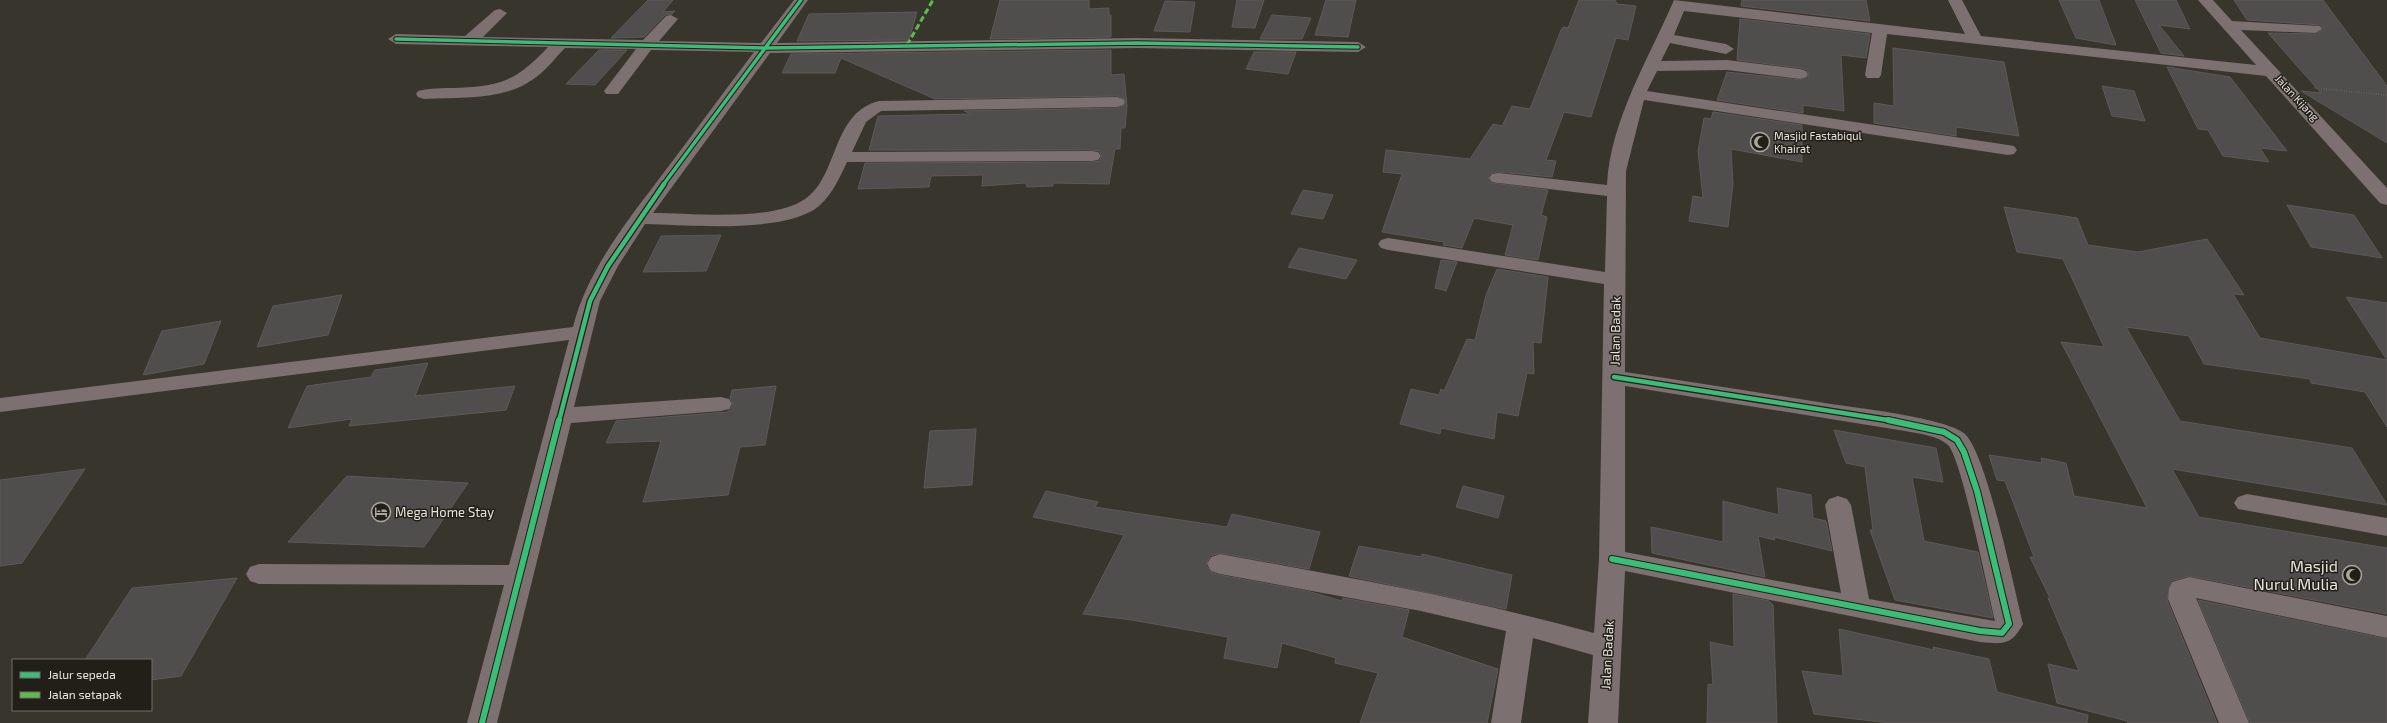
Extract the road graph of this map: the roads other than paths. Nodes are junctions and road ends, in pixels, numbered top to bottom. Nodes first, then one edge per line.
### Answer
1 (801, 0) edge
2 (1954, 0) edge
3 (2205, 0) edge
4 (1680, 3) edge
5 (500, 13) dead end
6 (671, 20) dead end
7 (2227, 25) junction
8 (2315, 29) dead end
9 (1880, 30) junction
10 (1665, 38) junction
11 (396, 39) dead end
12 (1975, 40) junction
13 (469, 41) junction
14 (561, 43) junction
15 (647, 44) junction
16 (1358, 47) dead end
17 (766, 48) junction
18 (1726, 49) dead end
19 (1652, 66) junction
20 (2272, 72) junction
21 (1800, 74) dead end
22 (1873, 75) dead end
23 (612, 91) dead end
24 (424, 94) dead end
25 (1637, 94) junction
26 (1117, 102) dead end
27 (2008, 150) dead end
28 (1092, 156) dead end
29 (841, 157) junction
30 (2363, 170) junction
31 (2387, 172) edge
32 (1498, 178) dead end
33 (1616, 192) junction
34 (2387, 198) edge
35 (639, 218) junction
36 (1388, 244) dead end
37 (1615, 280) junction
38 (581, 332) junction
39 (1614, 377) junction
40 (721, 404) dead end
41 (0, 405) edge
42 (560, 416) junction
43 (2247, 503) dead end
44 (1838, 506) dead end
45 (2387, 527) edge
46 (1612, 559) junction
47 (1220, 564) dead end
48 (259, 574) dead end
49 (520, 575) junction
50 (1857, 606) junction
51 (1521, 624) junction
52 (2387, 627) edge
53 (1607, 648) junction
54 (482, 723) edge
55 (1506, 723) edge
56 (1603, 723) edge
57 (2234, 723) edge

1 - 17 street
2 - 12 street
3 - 7 street, Jalan Kijang
4 - 9 street
4 - 10 street, Jalan Badak
5 - 13 street
6 - 15 street
7 - 8 street
7 - 20 street, Jalan Kijang
9 - 12 street
9 - 22 street
10 - 18 street
10 - 19 street, Jalan Badak
11 - 13 street
12 - 20 street
13 - 14 street
14 - 15 street
14 - 24 street
15 - 17 street
15 - 23 street
16 - 17 street
17 - 35 street
19 - 21 street
19 - 25 street, Jalan Badak
20 - 30 street, Jalan Kijang
25 - 27 street
25 - 33 street, Jalan Badak
26 - 29 street
28 - 29 street
29 - 35 street
30 - 31 street
30 - 34 street, Jalan Kijang
32 - 33 street
33 - 37 street, Jalan Badak
35 - 38 street
36 - 37 street
37 - 39 street, Jalan Badak
38 - 41 street
38 - 42 street
39 - 46 street, Jalan Badak
39 - 50 street
40 - 42 street
42 - 49 street
43 - 45 street
44 - 50 street
46 - 50 street
46 - 53 street, Jalan Badak
47 - 51 street
48 - 49 street
49 - 54 street
51 - 53 street
51 - 55 street
52 - 57 street
53 - 56 street, Jalan Badak

